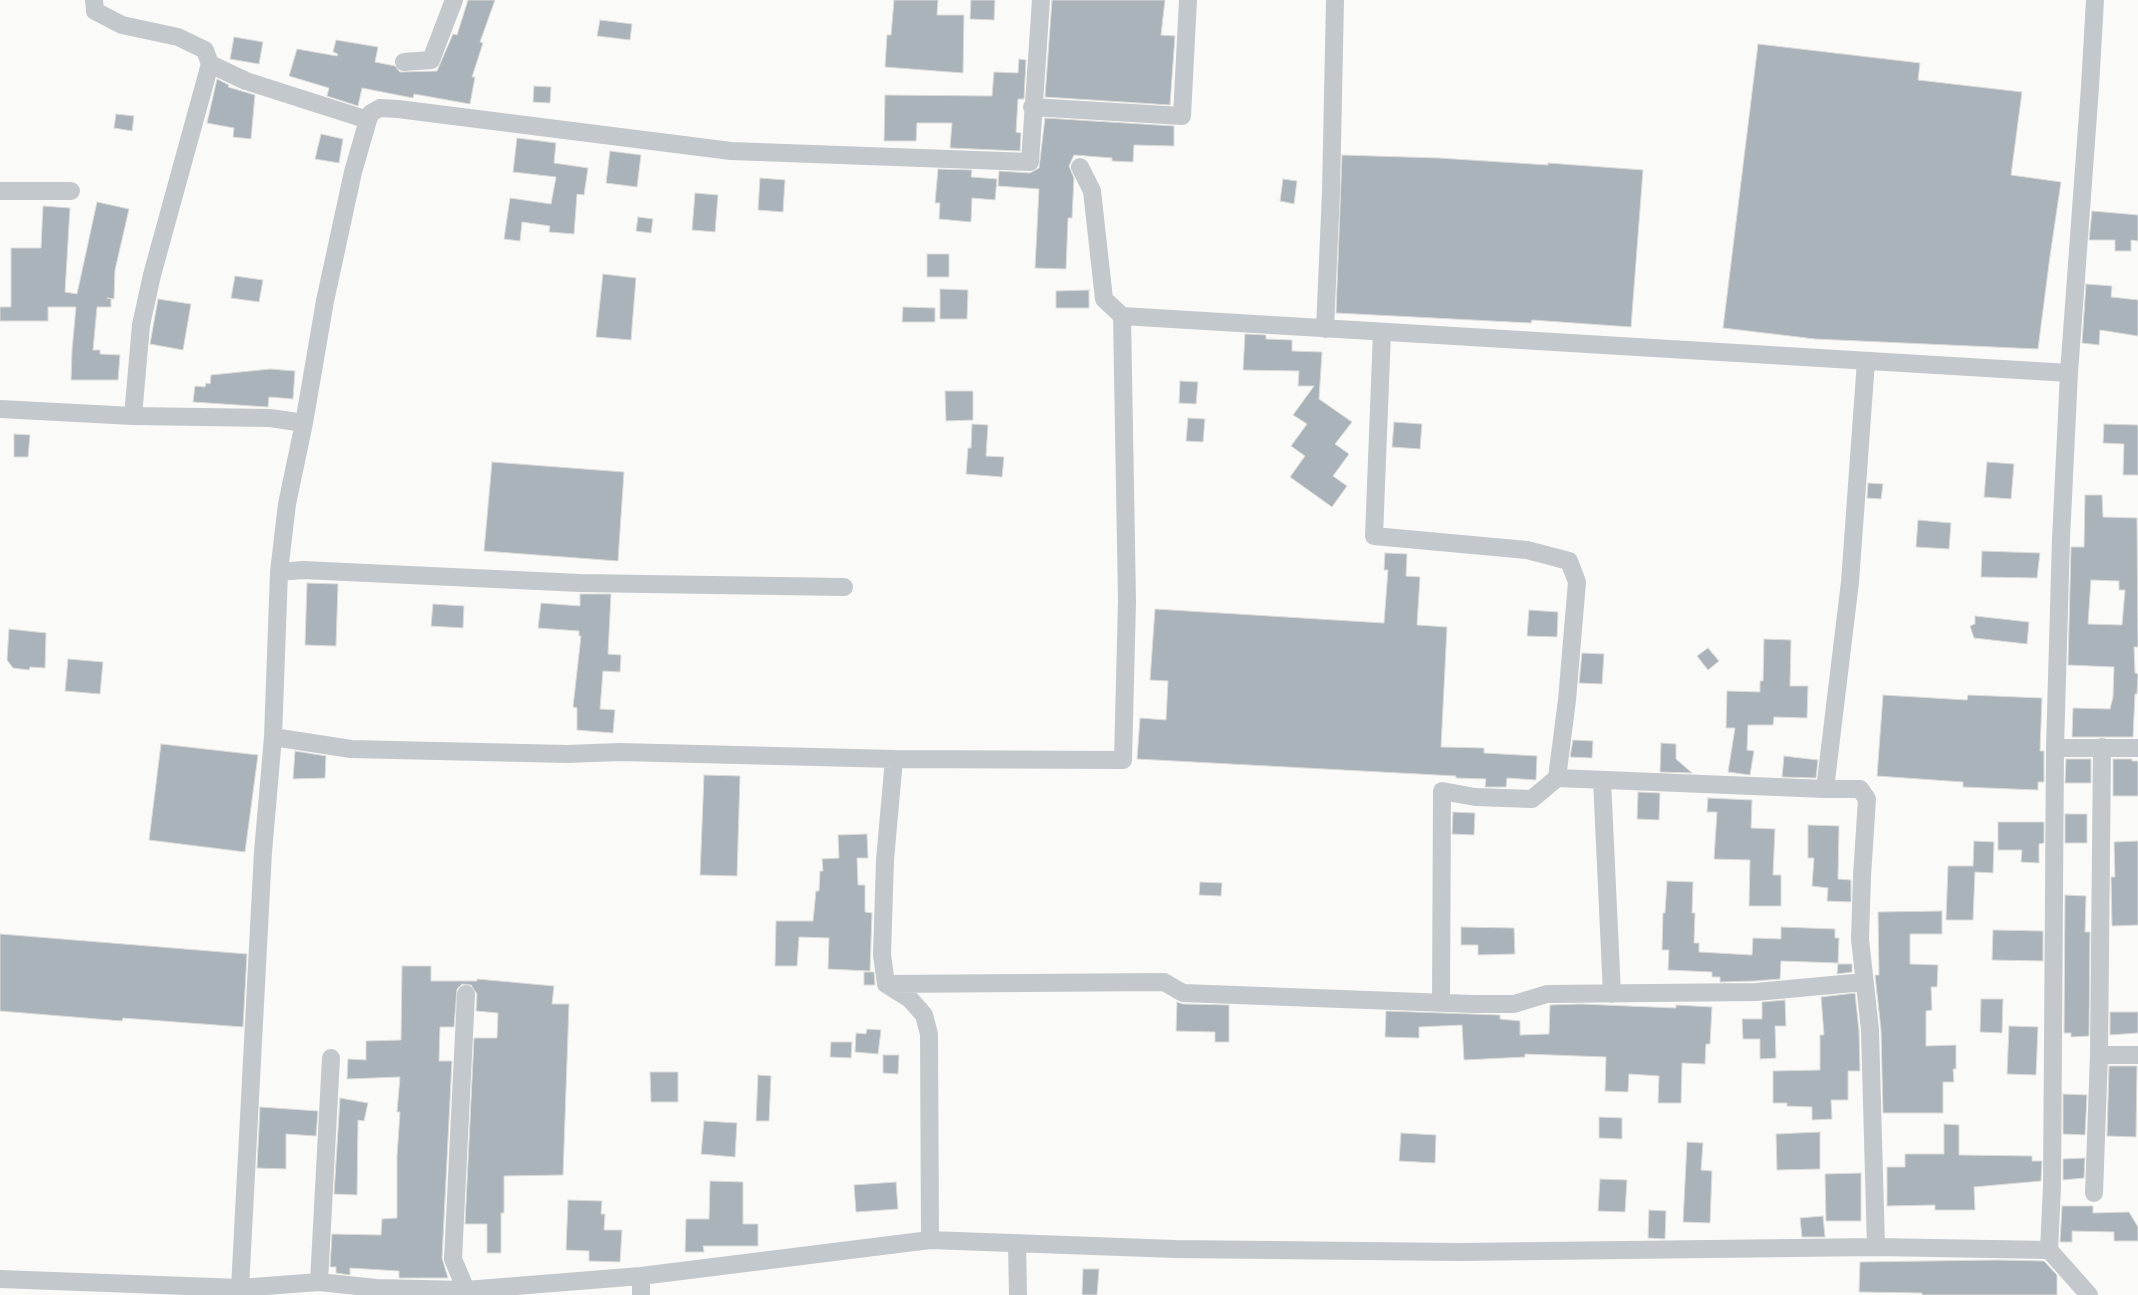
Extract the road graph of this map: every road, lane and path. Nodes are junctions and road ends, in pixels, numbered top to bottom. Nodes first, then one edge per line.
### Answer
1 (94, 0) edge
2 (454, 0) edge
3 (1041, 0) edge
4 (1188, 0) edge
5 (1335, 0) edge
6 (2095, 0) edge
7 (404, 62) dead end
8 (210, 64) junction
9 (1032, 107) junction
10 (368, 120) junction
11 (1080, 167) dead end
12 (0, 191) edge
13 (71, 191) dead end
14 (1122, 316) junction
15 (1325, 329) junction
16 (1382, 332) junction
17 (1866, 361) junction
18 (2068, 373) junction
19 (0, 410) edge
20 (133, 416) junction
21 (304, 423) junction
22 (279, 572) junction
23 (844, 587) dead end
24 (273, 737) junction
25 (2102, 747) junction
26 (2055, 748) junction
27 (2138, 748) edge
28 (894, 759) junction
29 (1557, 778) junction
30 (1602, 780) junction
31 (1825, 789) junction
32 (1864, 982) junction
33 (886, 984) junction
34 (466, 994) dead end
35 (1612, 994) junction
36 (1441, 1002) junction
37 (2099, 1055) junction
38 (2138, 1055) edge
39 (331, 1058) dead end
40 (2094, 1193) dead end
41 (930, 1240) junction
42 (1018, 1243) junction
43 (1876, 1247) junction
44 (2049, 1250) junction
45 (641, 1276) junction
46 (0, 1279) edge
47 (319, 1282) junction
48 (240, 1288) junction
49 (466, 1290) junction
50 (375, 1292) edge
51 (641, 1295) edge
52 (1018, 1295) edge
53 (2089, 1295) edge

1 - 8 street
2 - 7 street
3 - 9 street
4 - 9 street
5 - 15 street
6 - 18 street
8 - 10 street
8 - 20 street
9 - 10 street
10 - 21 street
11 - 14 street
12 - 13 street
14 - 15 street
14 - 28 street
15 - 16 street
16 - 17 street
16 - 29 street
17 - 18 street
17 - 31 street
18 - 26 street
19 - 20 street
20 - 21 street
21 - 22 street
22 - 23 street
22 - 24 street
24 - 28 street
24 - 48 street
25 - 26 street
25 - 27 street
25 - 37 street
26 - 44 street
28 - 33 street
29 - 30 street
29 - 36 street
30 - 31 street
30 - 35 street
31 - 32 street
32 - 35 street
32 - 43 street
33 - 36 street
33 - 41 street
34 - 49 street
35 - 36 street
37 - 38 street
37 - 40 street
39 - 47 street
41 - 42 street
41 - 45 street
42 - 43 street
42 - 52 street
43 - 44 street
44 - 53 street
45 - 49 street
45 - 51 street
46 - 48 street
47 - 48 street
47 - 50 street
49 - 50 street

